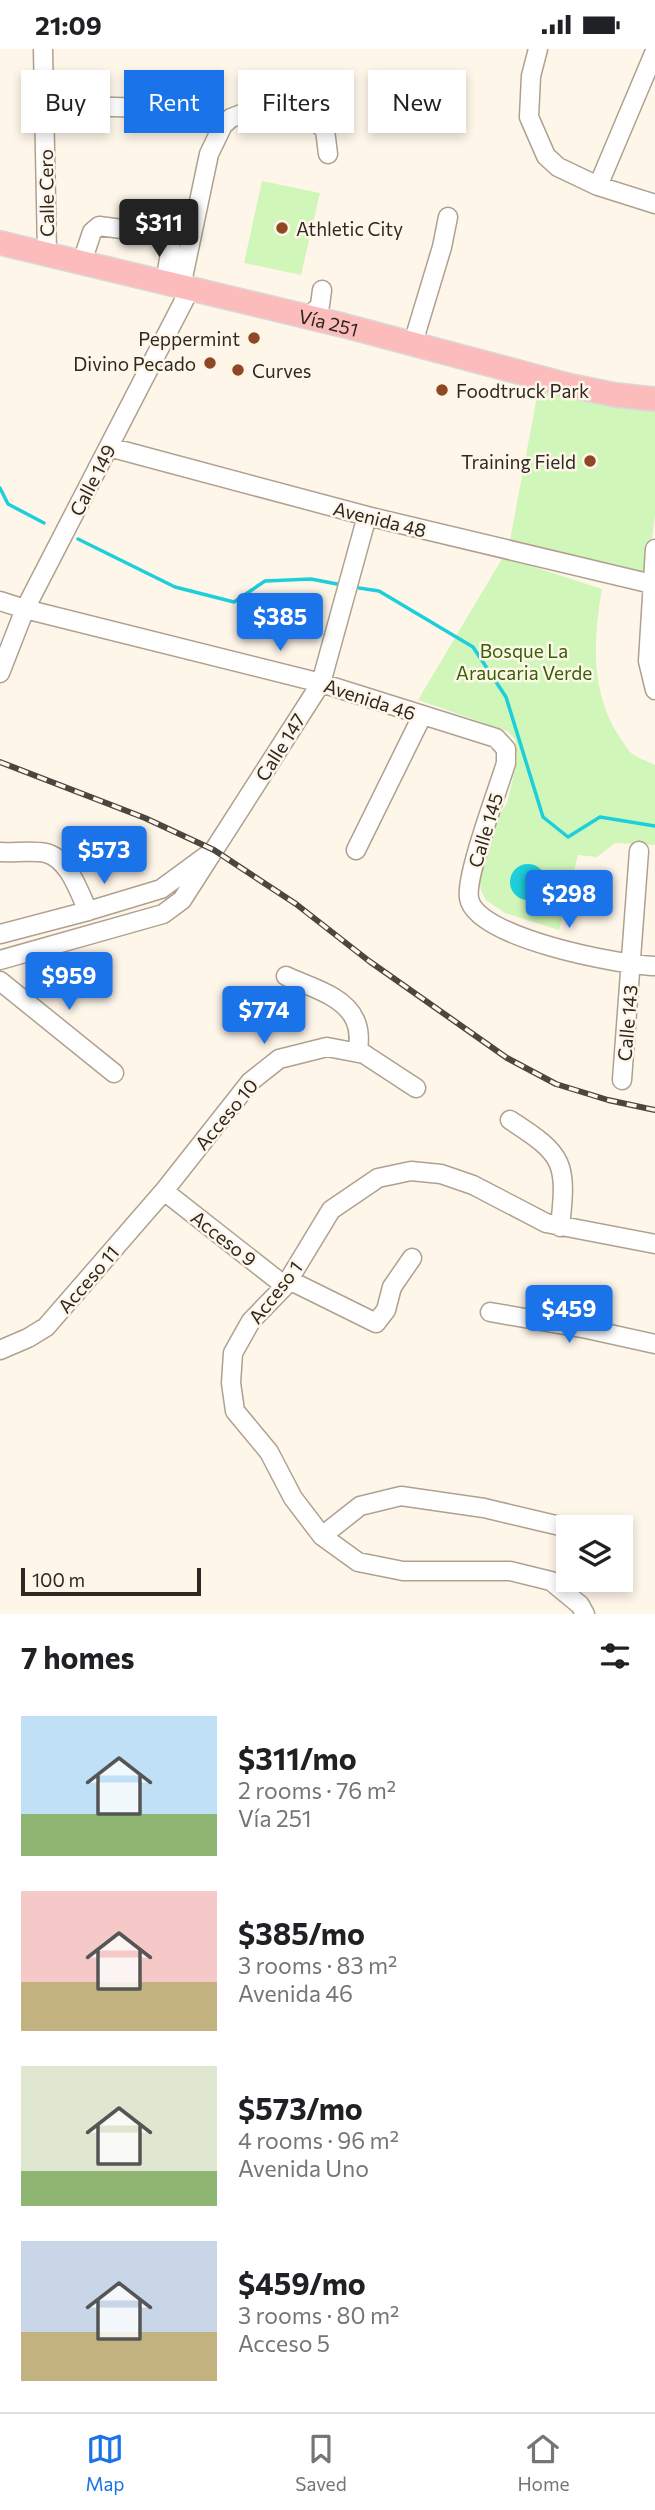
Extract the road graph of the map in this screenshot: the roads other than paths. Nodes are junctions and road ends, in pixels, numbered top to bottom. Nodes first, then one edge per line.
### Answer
1 (43, 49) edge
2 (538, 49) edge
3 (655, 51) edge
4 (43, 70) edge
5 (45, 133) edge
6 (328, 154) dead end
7 (598, 186) junction
8 (655, 204) edge
9 (448, 217) dead end
10 (0, 243) edge
11 (47, 253) junction
12 (82, 262) junction
13 (179, 286) junction
14 (322, 290) dead end
15 (309, 317) junction
16 (413, 343) junction
17 (655, 399) edge
18 (109, 447) junction
19 (367, 516) junction
20 (655, 548) edge
21 (652, 584) junction
22 (0, 601) edge
23 (25, 609) junction
24 (0, 674) edge
25 (321, 683) junction
26 (655, 690) edge
27 (422, 716) junction
28 (506, 749) joint
29 (214, 850) junction
30 (356, 850) dead end
31 (639, 851) dead end
32 (0, 852) edge
33 (88, 911) junction
34 (0, 934) edge
35 (0, 960) edge
36 (632, 965) junction
37 (655, 966) edge
38 (286, 977) dead end
39 (0, 981) edge
40 (358, 1053) junction
41 (114, 1073) dead end
42 (622, 1080) dead end
43 (416, 1087) dead end
44 (510, 1120) dead end
45 (164, 1191) junction
46 (560, 1227) junction
47 (655, 1244) edge
48 (412, 1258) dead end
49 (287, 1283) junction
50 (490, 1312) dead end
51 (655, 1345) edge
52 (0, 1350) edge
53 (556, 1525) edge
54 (321, 1536) junction
55 (585, 1614) edge

1 - 4 street, Calle Cero
2 - 7 street
3 - 7 street
5 - 11 street, Calle Cero
6 - 13 street
7 - 8 street
9 - 16 street
10 - 11 main road, Vía 251
11 - 12 main road, Vía 251
12 - 13 main road, Vía 251
12 - 13 street
13 - 15 main road, Vía 251
13 - 18 street, Calle 149
14 - 15 street
15 - 16 main road, Vía 251
16 - 17 main road, Vía 251
18 - 19 street, Avenida 48
18 - 23 street, Calle 149
19 - 21 street, Avenida 48
19 - 25 street, Calle 147
20 - 21 street
21 - 26 street
22 - 23 street, Avenida 46
23 - 24 street, Calle 149
23 - 25 street, Avenida 46
25 - 27 street, Avenida 46
25 - 29 street, Calle 147
27 - 28 street, Avenida 46
27 - 30 street
28 - 36 street, Calle 145
29 - 33 street
29 - 35 street, Calle 147
31 - 36 street, Calle 143
32 - 33 street
33 - 34 street
36 - 37 street
36 - 42 street, Calle 143
38 - 40 street
39 - 41 street
40 - 43 street, Acceso 10
40 - 45 street, Acceso 10
44 - 46 street
45 - 49 street, Acceso 9
45 - 52 street, Acceso 11
46 - 47 street, Acceso 1
46 - 49 street, Acceso 1
48 - 49 street, Acceso 9
49 - 54 street, Acceso 1
50 - 51 street
53 - 54 street
54 - 55 street, Acceso 1

